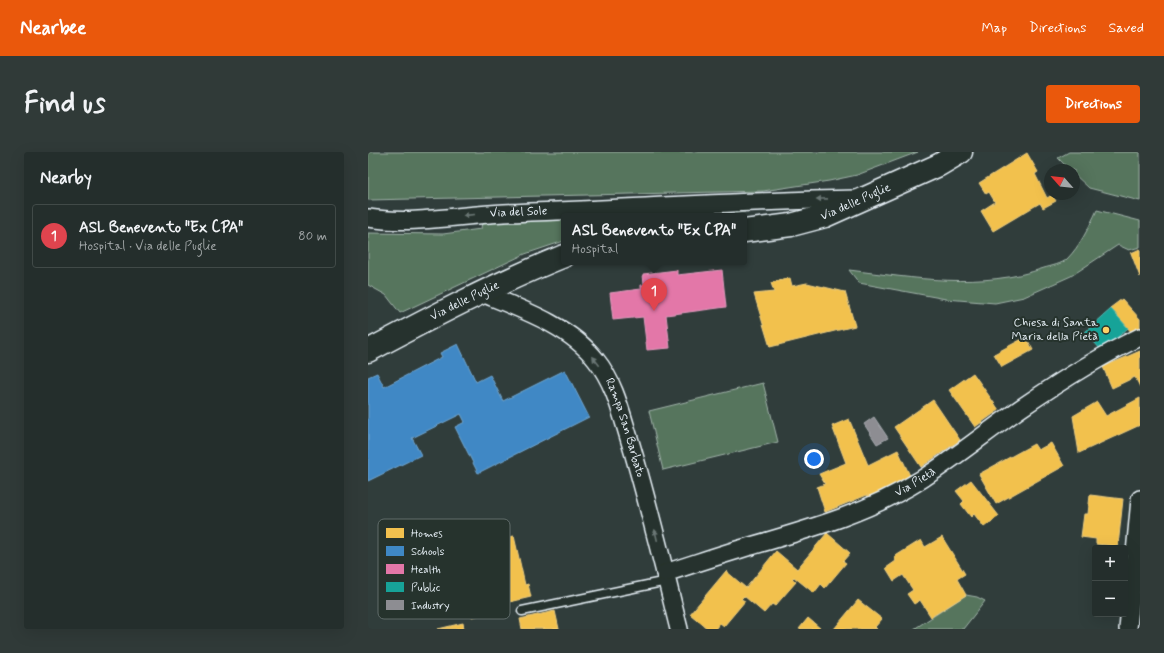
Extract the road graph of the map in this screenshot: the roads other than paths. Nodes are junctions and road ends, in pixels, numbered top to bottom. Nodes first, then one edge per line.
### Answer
1 (961, 152) edge
2 (862, 199) junction
3 (368, 218) edge
4 (747, 230) edge
5 (561, 257) edge
6 (482, 293) junction
7 (1140, 337) edge
8 (368, 351) edge
9 (1140, 499) edge
10 (666, 577) junction
11 (522, 611) dead end
12 (678, 629) edge
13 (1128, 629) edge

1 - 2 street, Via delle Puglie
2 -> 3 street, Via del Sole
2 - 4 street, Via delle Puglie
5 - 6 street, Via delle Puglie
6 - 8 street, Via delle Puglie
10 -> 6 street, Rampa San Barbato
7 - 10 street, Via Pietà
9 - 13 street
10 - 11 lane
10 - 12 street, Rampa San Barbato

